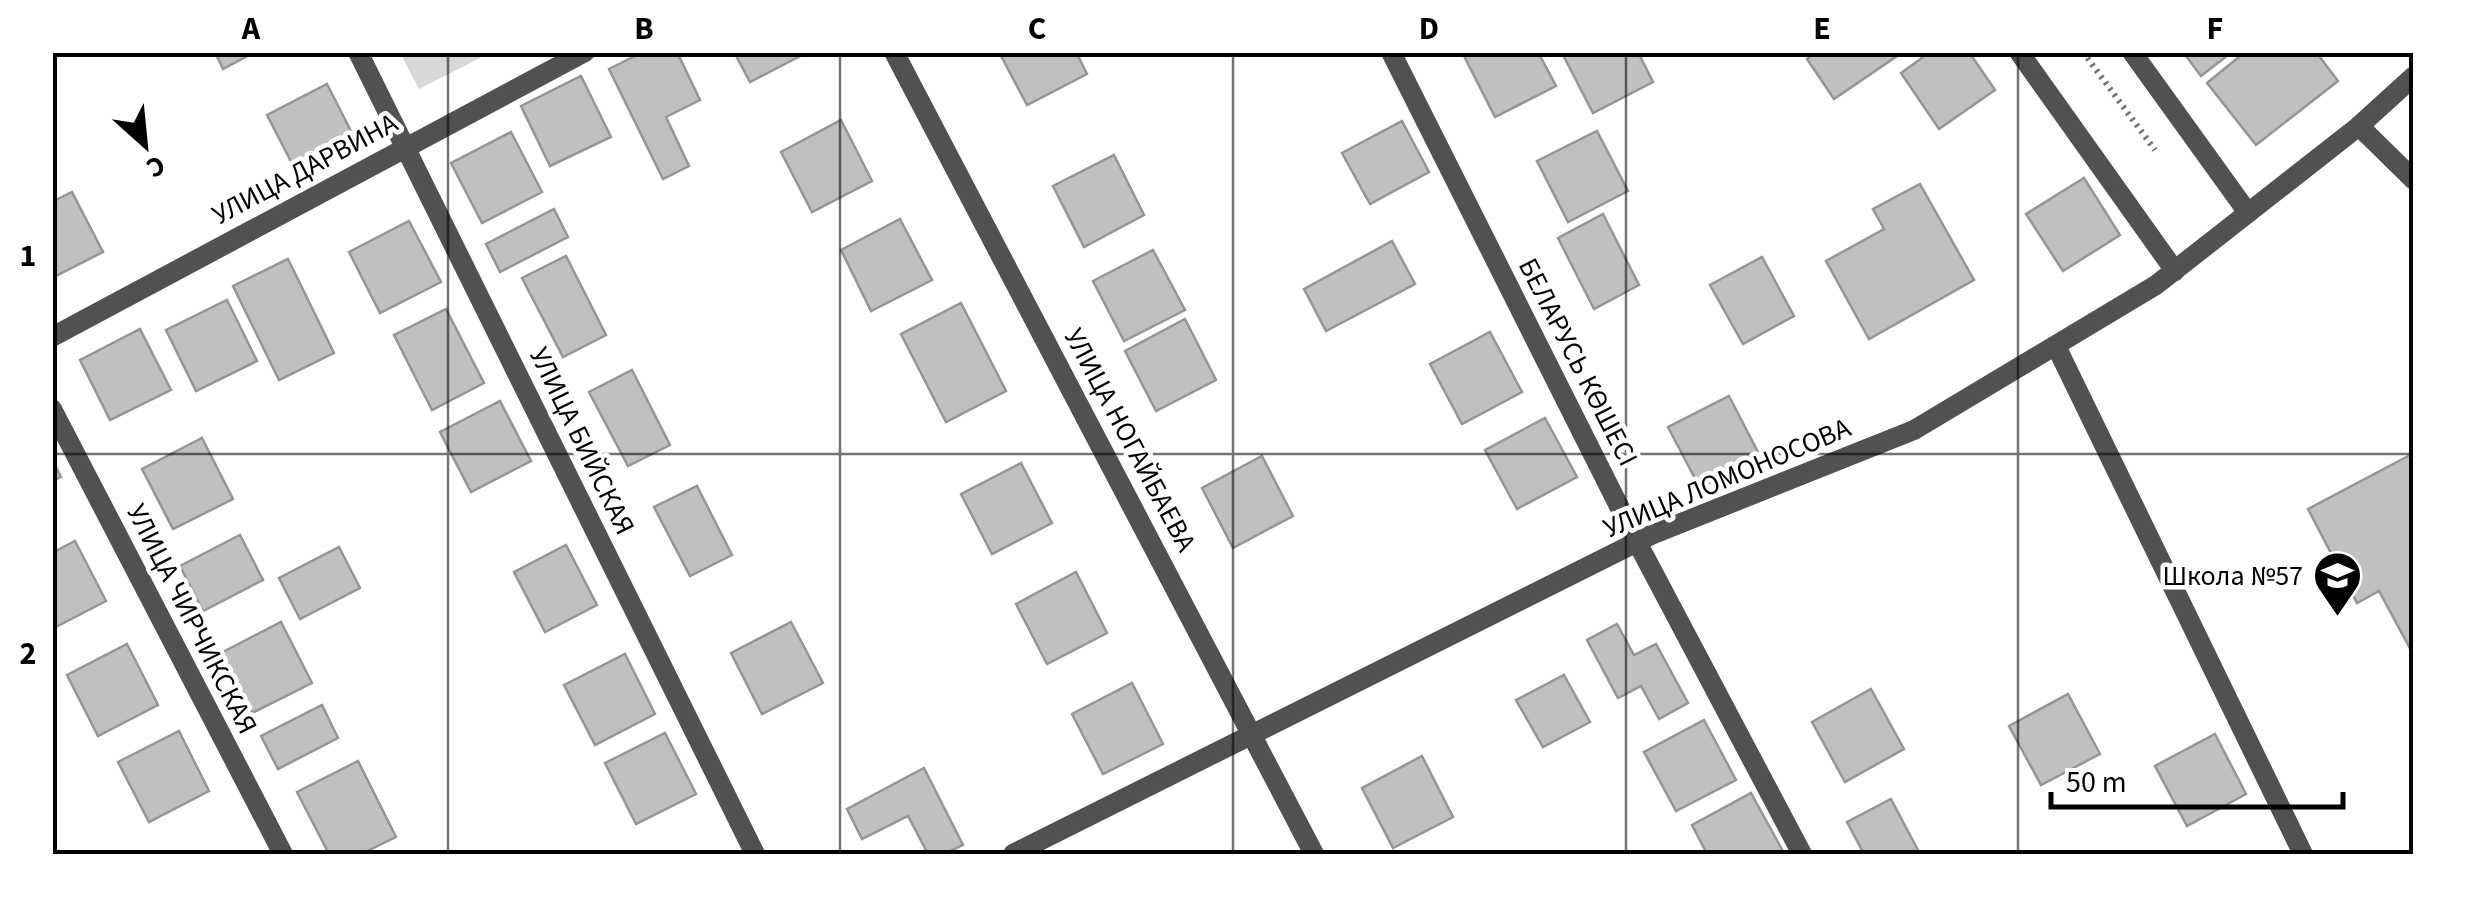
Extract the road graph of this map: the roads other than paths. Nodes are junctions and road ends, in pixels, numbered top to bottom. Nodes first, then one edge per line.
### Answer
1 (358, 52) edge
2 (585, 52) edge
3 (894, 52) edge
4 (1390, 52) edge
5 (2019, 52) edge
6 (2132, 52) edge
7 (2414, 76) edge
8 (2359, 126) junction
9 (406, 145) junction
10 (2414, 180) edge
11 (2248, 213) junction
12 (2175, 270) junction
13 (52, 336) edge
14 (2056, 346) junction
15 (52, 409) edge
16 (1638, 542) junction
17 (1254, 734) junction
18 (283, 854) edge
19 (755, 854) edge
20 (1013, 854) edge
21 (1314, 854) edge
22 (1802, 854) edge
23 (2303, 854) edge

1 - 9 street, УЛИЦА БИЙСКАЯ
2 - 9 street, УЛИЦА ДАРВИНА
3 - 17 street, УЛИЦА НОГАЙБАЕВА
4 - 16 street, БЕЛАРУСЬ КӨШЕСІ
5 - 12 street
6 - 11 street
7 - 8 street, УЛИЦА ЛОМОНОСОВА
8 - 10 street
8 - 11 street, УЛИЦА ЛОМОНОСОВА
9 - 13 street, УЛИЦА ДАРВИНА
9 - 19 street, УЛИЦА БИЙСКАЯ
11 - 12 street, УЛИЦА ЛОМОНОСОВА
12 - 14 street, УЛИЦА ЛОМОНОСОВА
14 - 16 street, УЛИЦА ЛОМОНОСОВА
14 - 23 street
15 - 18 street, УЛИЦА ЧИРЧИКСКАЯ
16 - 17 street, УЛИЦА ЛОМОНОСОВА
16 - 22 street, БЕЛАРУСЬ КӨШЕСІ
17 - 20 street, УЛИЦА ЛОМОНОСОВА
17 - 21 street, УЛИЦА НОГАЙБАЕВА

